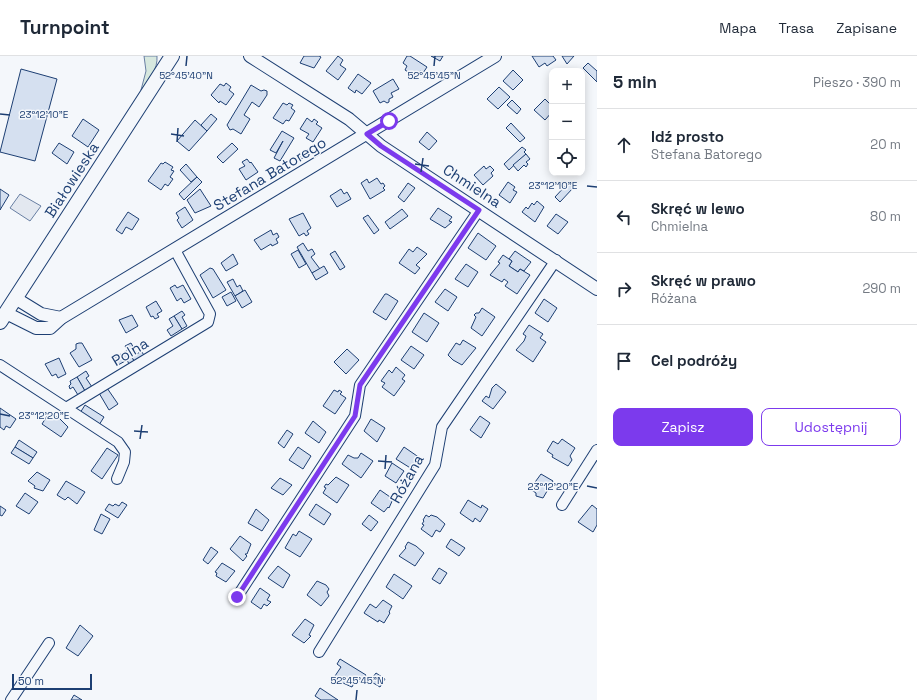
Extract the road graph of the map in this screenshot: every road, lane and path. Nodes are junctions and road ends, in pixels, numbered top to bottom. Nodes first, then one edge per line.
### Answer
1 (250, 56) edge
2 (495, 56) edge
3 (169, 58) edge
4 (367, 134) junction
5 (479, 210) junction
6 (175, 250) junction
7 (556, 260) junction
8 (597, 289) edge
9 (15, 298) junction
10 (3, 317) edge
11 (61, 318) junction
12 (0, 365) edge
13 (66, 408) junction
14 (597, 450) edge
15 (117, 479) dead end
16 (562, 506) dead end
17 (237, 597) dead end
18 (49, 643) dead end
19 (319, 652) dead end
20 (11, 700) edge

1 - 4 street, Chmielna
2 - 4 street, Stefana Batorego
3 - 9 main road, Białowieska
4 - 5 street, Chmielna
4 - 6 street, Stefana Batorego
5 - 7 street, Chmielna
5 - 17 street
6 - 11 street, Stefana Batorego
6 - 13 street, Polna
7 - 8 street, Chmielna
7 - 19 street, Różana
9 - 10 main road, Białowieska
9 - 11 street
10 - 11 street, Stefana Batorego
12 - 13 street
13 - 15 street
14 - 16 street
18 - 20 street

